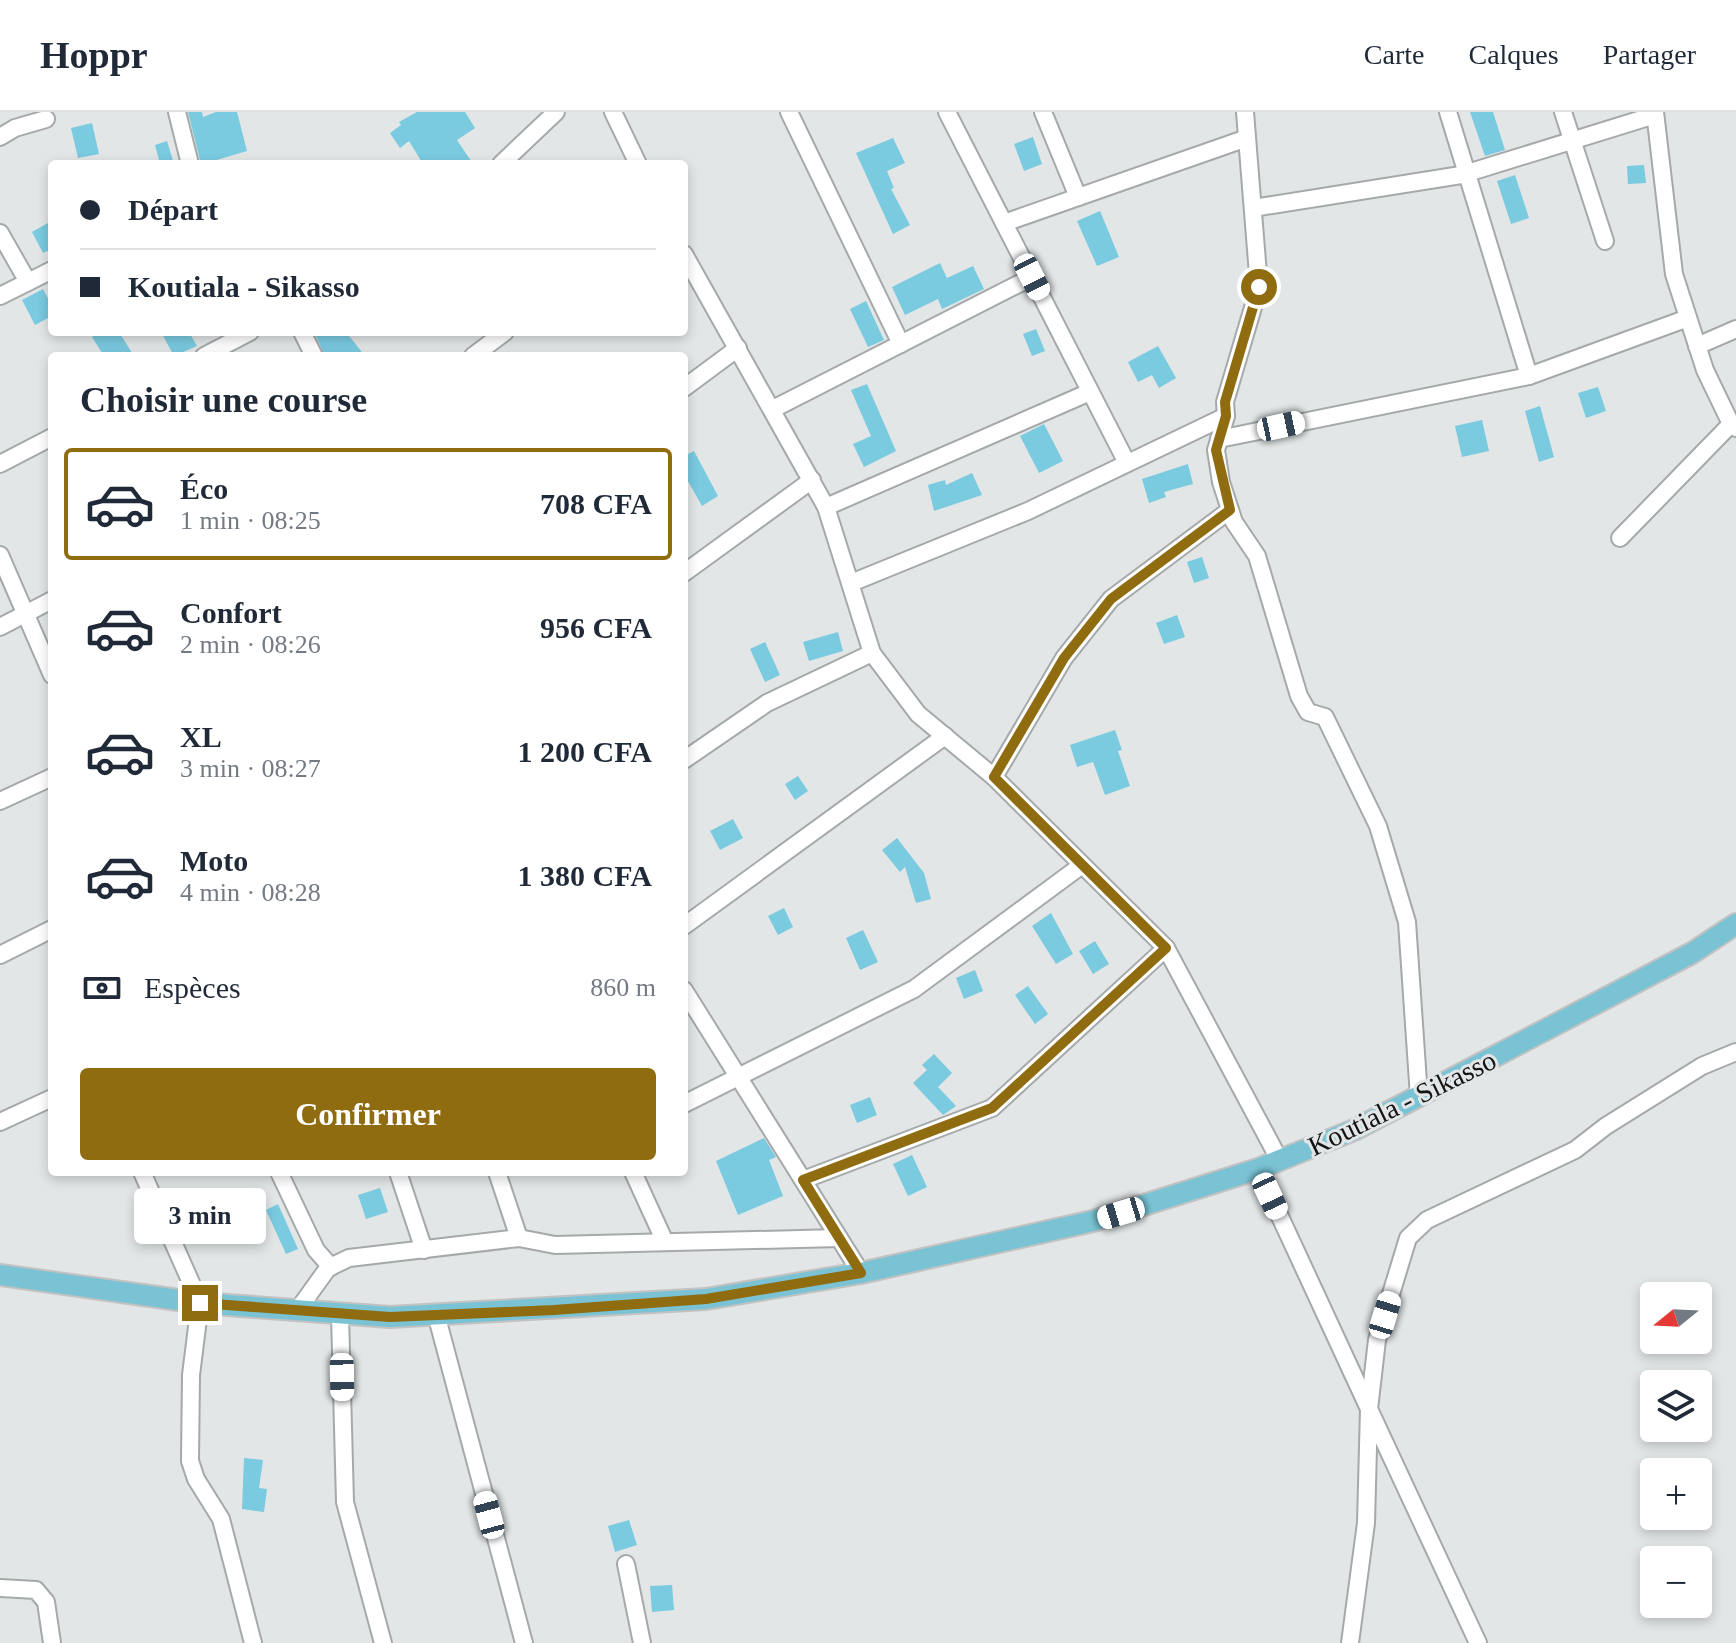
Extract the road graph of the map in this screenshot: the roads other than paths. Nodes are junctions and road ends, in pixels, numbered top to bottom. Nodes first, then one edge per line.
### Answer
1 (177, 112) edge
2 (556, 112) edge
3 (613, 112) edge
4 (789, 112) edge
5 (947, 112) edge
6 (1043, 112) edge
7 (1245, 112) edge
8 (1448, 112) edge
9 (1563, 112) edge
10 (1655, 114) edge
11 (46, 119) dead end
12 (538, 119) edge
13 (0, 137) edge
14 (1247, 138) junction
15 (1572, 141) junction
16 (189, 160) edge
17 (504, 160) edge
18 (636, 160) edge
19 (1466, 173) junction
20 (1078, 197) junction
21 (1253, 208) junction
22 (1004, 223) junction
23 (0, 233) edge
24 (1605, 241) dead end
25 (688, 261) edge
26 (48, 272) edge
27 (1032, 277) junction
28 (28, 282) junction
29 (0, 296) edge
30 (1688, 318) junction
31 (1736, 329) edge
32 (242, 336) edge
33 (500, 336) edge
34 (901, 344) junction
35 (1697, 346) junction
36 (738, 348) junction
37 (212, 352) edge
38 (478, 352) edge
39 (1529, 376) junction
40 (688, 385) edge
41 (1090, 392) junction
42 (773, 409) junction
43 (1226, 416) junction
44 (1733, 426) edge
45 (48, 439) edge
46 (1219, 439) junction
47 (1127, 463) junction
48 (0, 464) edge
49 (812, 480) junction
50 (826, 507) junction
51 (1230, 510) junction
52 (1620, 538) dead end
53 (0, 555) edge
54 (688, 570) edge
55 (851, 583) junction
56 (48, 602) edge
57 (26, 614) junction
58 (0, 627) edge
59 (872, 653) junction
60 (48, 666) edge
61 (945, 736) junction
62 (688, 757) edge
63 (994, 777) junction
64 (48, 779) edge
65 (0, 801) edge
66 (1082, 865) junction
67 (688, 923) edge
68 (1736, 924) edge
69 (48, 931) edge
70 (1166, 948) junction
71 (0, 955) edge
72 (688, 996) edge
73 (1736, 1052) edge
74 (738, 1077) junction
75 (1419, 1097) junction
76 (48, 1100) edge
77 (688, 1102) edge
78 (0, 1122) edge
79 (1280, 1161) junction
80 (1258, 1169) junction
81 (144, 1176) edge
82 (281, 1176) edge
83 (399, 1176) edge
84 (498, 1176) edge
85 (635, 1176) edge
86 (803, 1180) junction
87 (519, 1238) junction
88 (839, 1238) junction
89 (665, 1242) junction
90 (424, 1250) junction
91 (331, 1267) junction
92 (861, 1273) junction
93 (0, 1275) edge
94 (200, 1303) junction
95 (297, 1311) junction
96 (436, 1314) junction
97 (340, 1315) junction
98 (1369, 1409) junction
99 (626, 1564) dead end
100 (0, 1588) edge
101 (52, 1643) edge
102 (253, 1643) edge
103 (383, 1643) edge
104 (524, 1643) edge
105 (642, 1643) edge
106 (1350, 1643) edge
107 (1478, 1643) edge

1 - 16 street
2 - 12 street
3 - 18 street
4 - 34 street
5 - 22 street
6 - 20 street
7 - 14 street
8 - 19 street
9 - 15 street
10 - 15 street
10 - 30 street
11 - 13 street
12 - 17 street
14 - 20 street
14 - 21 street
15 - 19 street
15 - 24 street
19 - 21 street
19 - 39 street
20 - 22 street
21 - 43 street
22 - 27 street
23 - 28 street
25 - 36 street
26 - 28 street
27 - 34 street
27 - 41 street
28 - 29 street
30 - 35 street
30 - 39 street
31 - 35 street
32 - 37 street
33 - 38 street
34 - 42 street
35 - 44 street
36 - 40 street
36 - 42 street
39 - 46 street
41 - 47 street
41 - 50 street
42 - 49 street
43 - 46 street
43 - 47 street
44 - 52 street
45 - 48 street
46 - 51 street
47 - 55 street
49 - 50 street
49 - 54 street
50 - 55 street
51 - 63 street
51 - 75 street
53 - 57 street
55 - 59 street
56 - 57 street
57 - 58 street
57 - 60 street
59 - 61 street
59 - 62 street
61 - 63 street
61 - 67 street
63 - 66 street
64 - 65 street
66 - 70 street
66 - 74 street
68 - 75 main road, Koutiala - Sikasso
69 - 71 street
70 - 79 street
70 - 86 street
72 - 74 street
73 - 98 street
74 - 77 street
74 - 86 street
75 - 79 main road, Koutiala - Sikasso
76 - 78 street
79 - 80 main road, Koutiala - Sikasso
80 - 92 main road, Koutiala - Sikasso
80 - 98 street
81 - 94 street
82 - 91 street
83 - 90 street
84 - 87 street
85 - 89 street
86 - 88 street
87 - 89 street
87 - 90 street
88 - 89 street
88 - 92 street
90 - 91 street
91 - 95 street
92 - 96 main road, Koutiala - Sikasso
93 - 94 main road, Koutiala - Sikasso
94 - 95 main road, Koutiala - Sikasso
94 - 102 street
95 - 97 main road, Koutiala - Sikasso
96 - 97 main road, Koutiala - Sikasso
96 - 104 street
97 - 103 street
98 - 106 street
98 - 107 street
99 - 105 street
100 - 101 street

